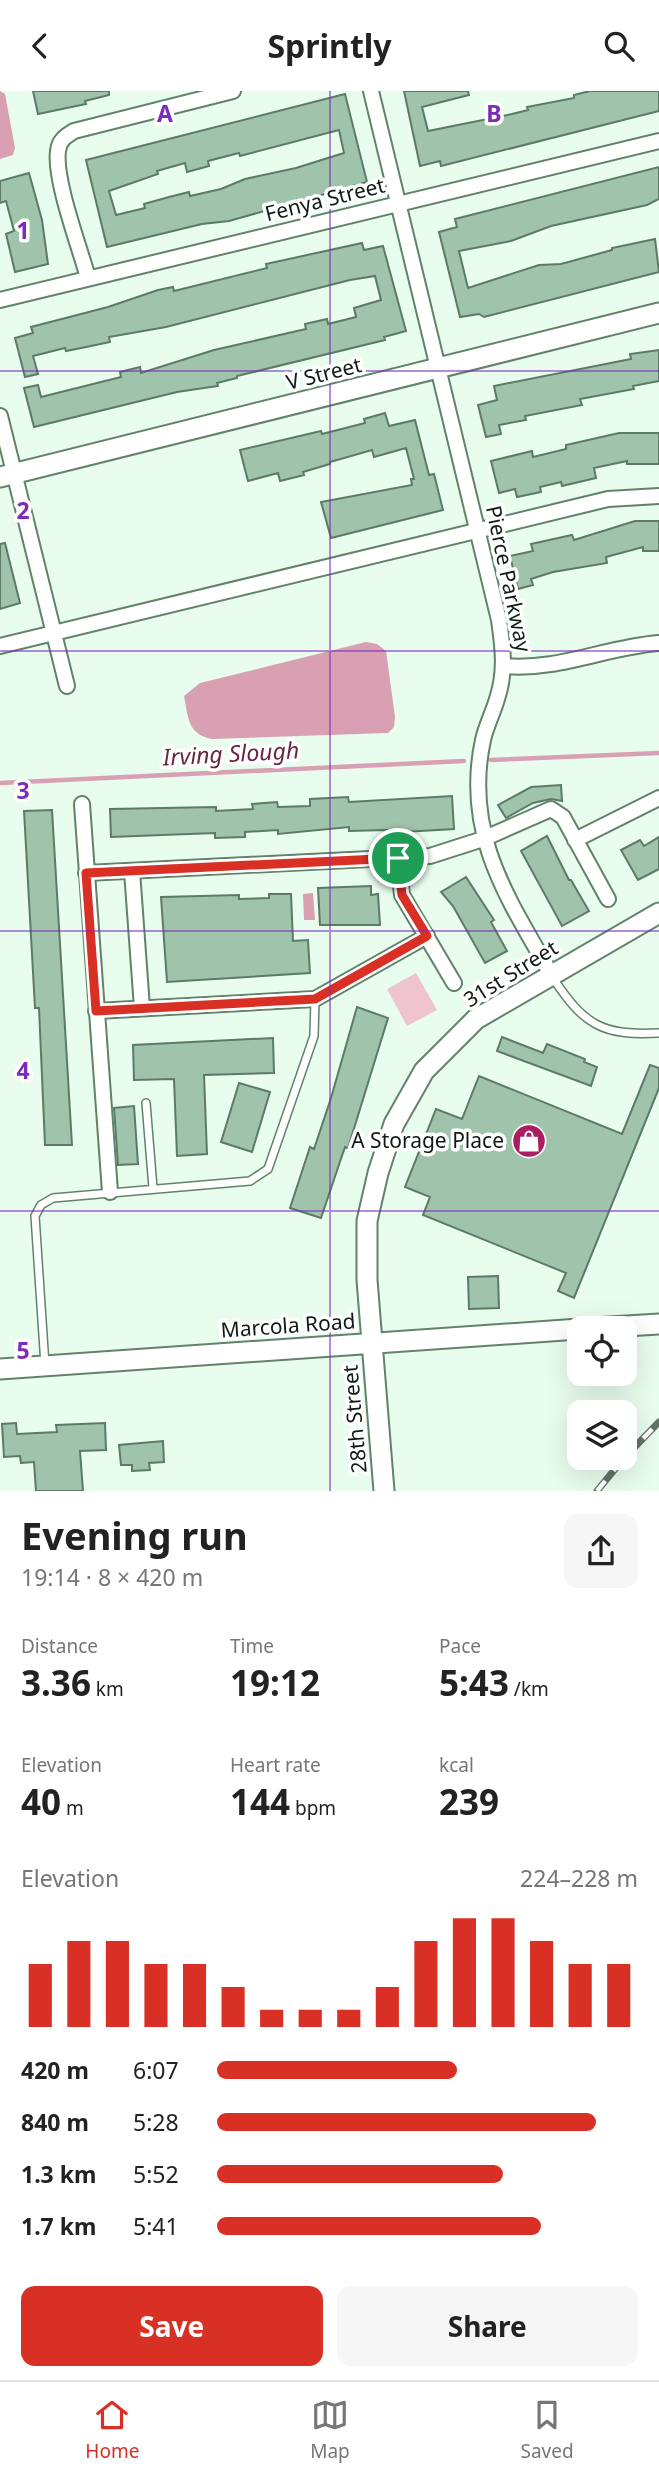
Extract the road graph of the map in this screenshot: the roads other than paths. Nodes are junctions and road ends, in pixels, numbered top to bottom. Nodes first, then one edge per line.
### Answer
1 (233, 91) edge
2 (371, 91) edge
3 (659, 141) edge
4 (399, 203) junction
5 (88, 278) junction
6 (0, 300) edge
7 (659, 313) edge
8 (440, 368) junction
9 (0, 416) edge
10 (7, 475) edge
11 (659, 496) edge
12 (478, 530) junction
13 (54, 633) junction
14 (659, 643) edge
15 (0, 646) edge
16 (504, 666) junction
17 (68, 686) dead end
18 (659, 798) edge
19 (82, 804) dead end
20 (483, 839) junction
21 (575, 840) junction
22 (398, 858) junction
23 (132, 871) junction
24 (86, 873) junction
25 (608, 899) dead end
26 (659, 913) edge
27 (427, 936) junction
28 (551, 974) junction
29 (454, 983) dead end
30 (315, 999) junction
31 (142, 1008) junction
32 (96, 1011) junction
33 (659, 1033) edge
34 (146, 1103) dead end
35 (152, 1188) junction
36 (110, 1192) junction
37 (659, 1324) edge
38 (637, 1325) edge
39 (567, 1330) edge
40 (371, 1343) junction
41 (45, 1366) junction
42 (0, 1369) edge
43 (384, 1491) edge

1 - 5 street
2 - 4 street, Pierce Parkway
3 - 4 street, Fenya Street
4 - 5 street, Fenya Street
4 - 8 street, Pierce Parkway
5 - 6 street, Fenya Street
7 - 8 street, V Street
8 - 10 street, V Street
8 - 12 street, Pierce Parkway
9 - 10 street
10 - 13 street
11 - 12 street
12 - 13 street
12 - 16 street, Pierce Parkway
13 - 15 street
13 - 17 street
14 - 16 street
16 - 20 street, Pierce Parkway
18 - 21 street
19 - 24 street
20 - 21 street
20 - 22 street
20 - 28 street, Pierce Parkway
21 - 25 street
22 - 23 street
22 - 27 street
23 - 24 street
23 - 31 street
24 - 32 street
26 - 28 street, 31st Street
27 - 29 street
27 - 30 street
28 - 33 lane, Pierce Parkway
28 - 40 street, 31st Street
30 - 31 street
30 - 35 lane
31 - 32 street
32 - 36 street
34 - 35 lane
35 - 36 lane
36 - 41 lane
37 - 38 street
39 - 40 street, Marcola Road
40 - 41 street, Marcola Road
40 - 43 street, 28th Street
41 - 42 street, Marcola Road

